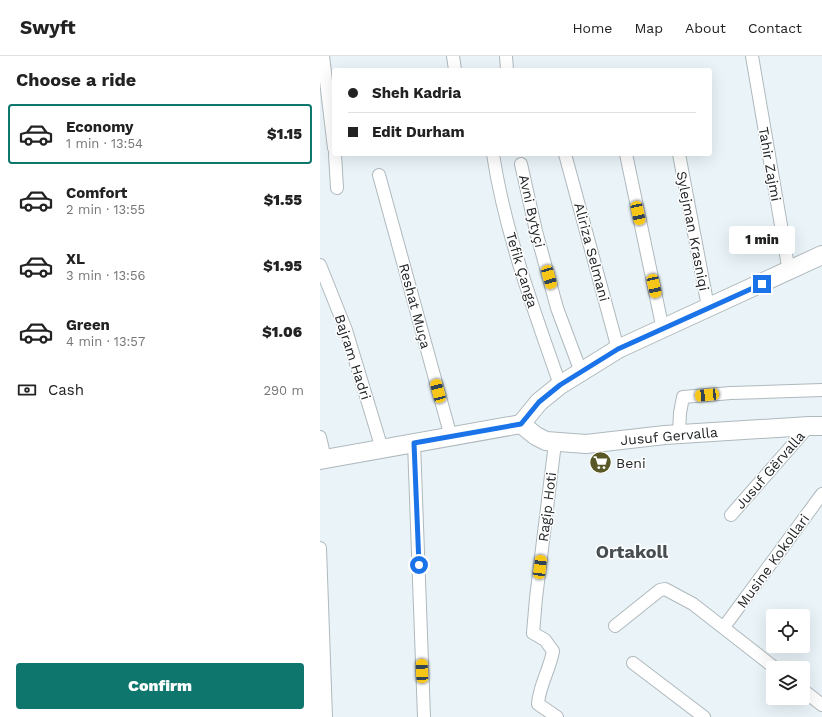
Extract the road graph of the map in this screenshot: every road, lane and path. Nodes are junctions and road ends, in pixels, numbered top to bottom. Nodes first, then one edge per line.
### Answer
1 (323, 56) edge
2 (453, 56) edge
3 (506, 56) edge
4 (752, 56) edge
5 (455, 68) edge
6 (507, 68) edge
7 (332, 131) edge
8 (335, 156) edge
9 (493, 156) edge
10 (567, 156) edge
11 (626, 156) edge
12 (679, 156) edge
13 (522, 164) dead end
14 (379, 175) dead end
15 (337, 188) dead end
16 (822, 255) edge
17 (320, 265) edge
18 (788, 272) junction
19 (708, 307) junction
20 (663, 330) junction
21 (618, 349) junction
22 (581, 372) junction
23 (560, 385) junction
24 (822, 390) edge
25 (521, 424) junction
26 (816, 426) edge
27 (679, 434) junction
28 (320, 436) edge
29 (451, 437) junction
30 (414, 443) junction
31 (555, 443) junction
32 (382, 449) junction
33 (322, 459) edge
34 (822, 494) edge
35 (731, 515) dead end
36 (320, 548) edge
37 (615, 626) dead end
38 (724, 627) junction
39 (766, 661) edge
40 (633, 663) dead end
41 (810, 696) edge
42 (822, 706) edge
43 (326, 717) edge
44 (424, 717) edge
45 (557, 717) edge
46 (704, 717) edge

1 - 7 street
2 - 5 street
3 - 6 street
4 - 18 street, Tahir Zajmi
8 - 15 street
9 - 23 street, Tefik Çanga
10 - 21 street, Aliriza Selmani
11 - 20 street
12 - 19 street, Sylejman Krasniqi
13 - 22 street, Avni Bytyçi
14 - 29 street, Reshat Muça
16 - 18 street
17 - 32 street, Bajram Hadri
18 - 19 street
19 - 20 street
20 - 21 street
21 - 22 street
22 - 23 street
23 - 25 street
24 - 27 street
25 - 29 street
25 - 31 street, Jusuf Gervalla
26 - 27 street, Jusuf Gervalla
26 - 35 street, Jusuf Gërvalla
27 - 31 street, Jusuf Gervalla
28 - 33 street
29 - 30 street
30 - 32 street
30 - 44 street
31 - 45 street, Ragip Hoti
32 - 33 street
34 - 38 street, Musine Kokollari
36 - 43 street
37 - 38 street
38 - 39 street
40 - 46 street
41 - 42 street

